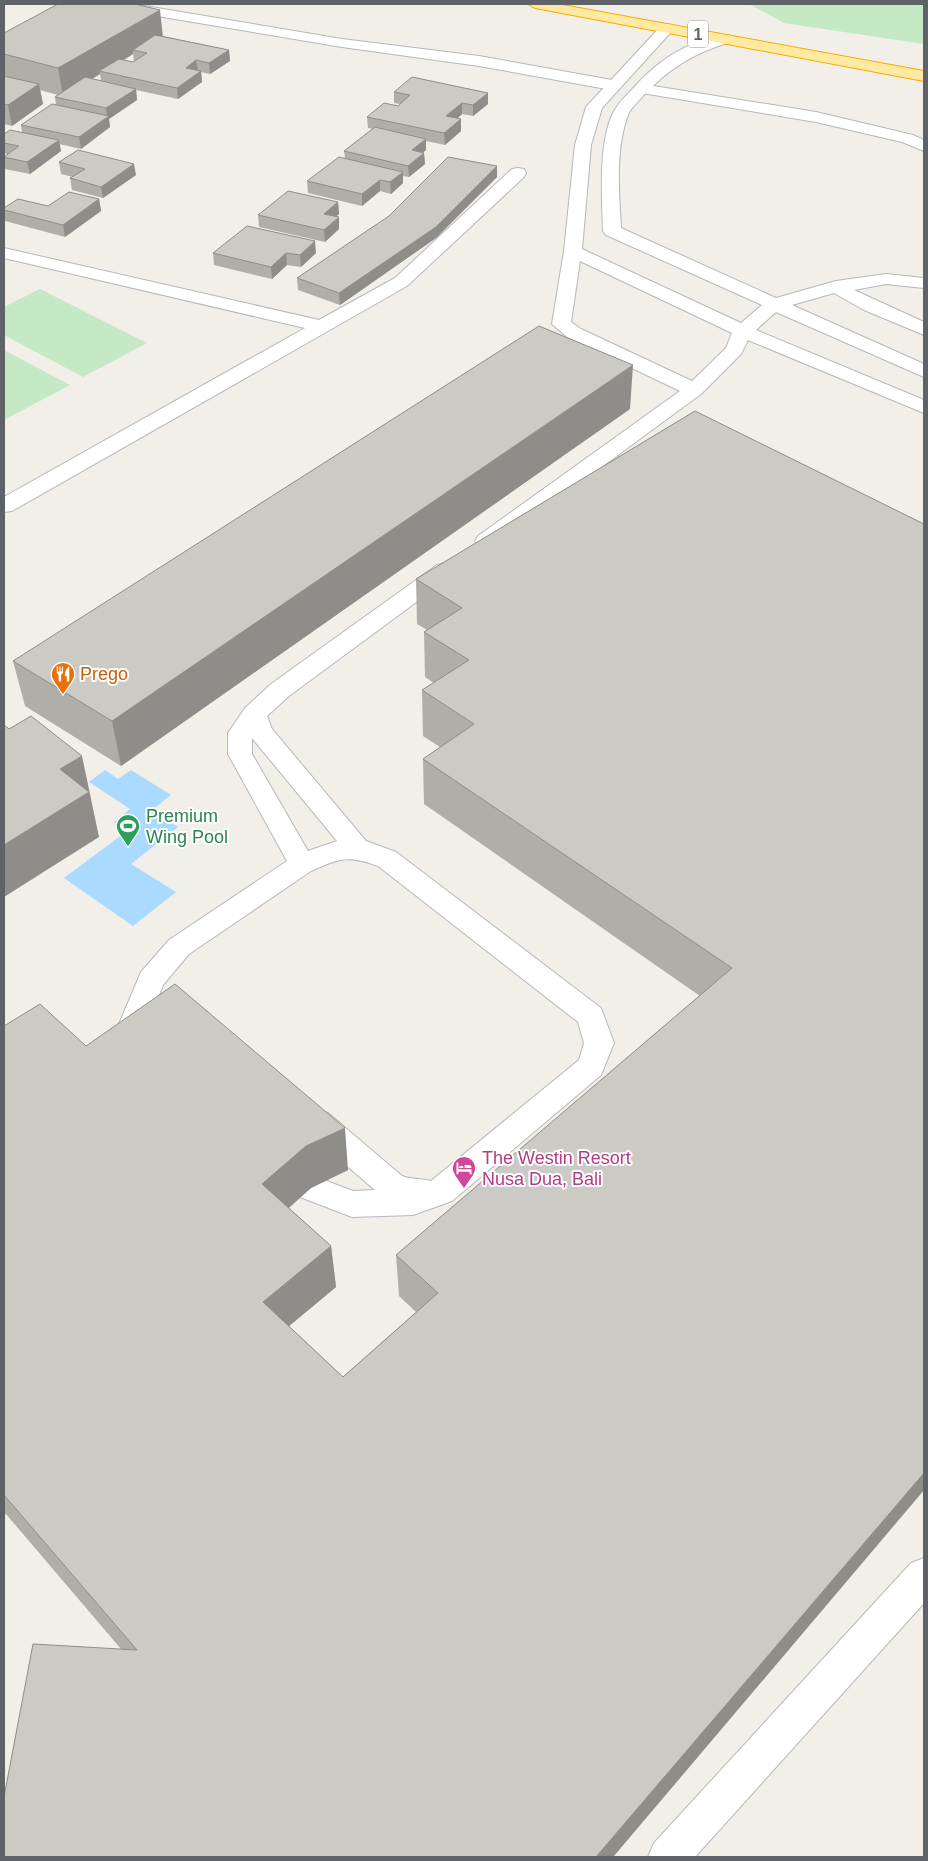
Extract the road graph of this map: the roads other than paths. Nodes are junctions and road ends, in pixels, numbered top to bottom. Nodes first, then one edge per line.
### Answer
1 (109, 4) edge
2 (535, 4) edge
3 (666, 28) junction
4 (726, 39) junction
5 (862, 65) junction
6 (924, 76) edge
7 (924, 83) edge
8 (612, 85) junction
9 (641, 89) junction
10 (924, 146) edge
11 (518, 173) dead end
12 (612, 232) junction
13 (573, 251) junction
14 (4, 253) edge
15 (924, 283) edge
16 (836, 287) junction
17 (774, 304) junction
18 (324, 327) junction
19 (924, 328) edge
20 (743, 331) junction
21 (924, 371) edge
22 (694, 390) junction
23 (924, 407) edge
24 (4, 506) edge
25 (254, 714) junction
26 (357, 848) junction
27 (302, 864) junction
28 (179, 947) junction
29 (179, 993) edge
30 (154, 1050) edge
31 (296, 1103) edge
32 (311, 1188) edge
33 (441, 1192) junction
34 (924, 1576) edge
35 (668, 1857) edge

1 - 8 street
2 - 3 highway, 1
3 - 4 highway, 1
3 - 8 street
4 - 5 highway, 1
4 - 9 street
5 - 6 highway, 1
5 - 7 highway, 1
8 - 9 street
8 - 13 street
9 - 10 street
9 - 12 street
11 - 18 street
12 - 13 street
12 - 17 street
13 - 20 street
13 - 22 street
14 - 18 street
15 - 16 street
16 - 17 street
16 - 19 street
17 - 20 street
17 - 21 street
18 - 24 street
20 - 22 street
20 - 23 street
22 - 25 street
25 - 26 street
25 - 27 street
26 - 27 street
26 - 33 street
27 - 28 street
28 - 29 street
28 - 30 street
31 - 33 street
32 - 33 street
34 - 35 street

